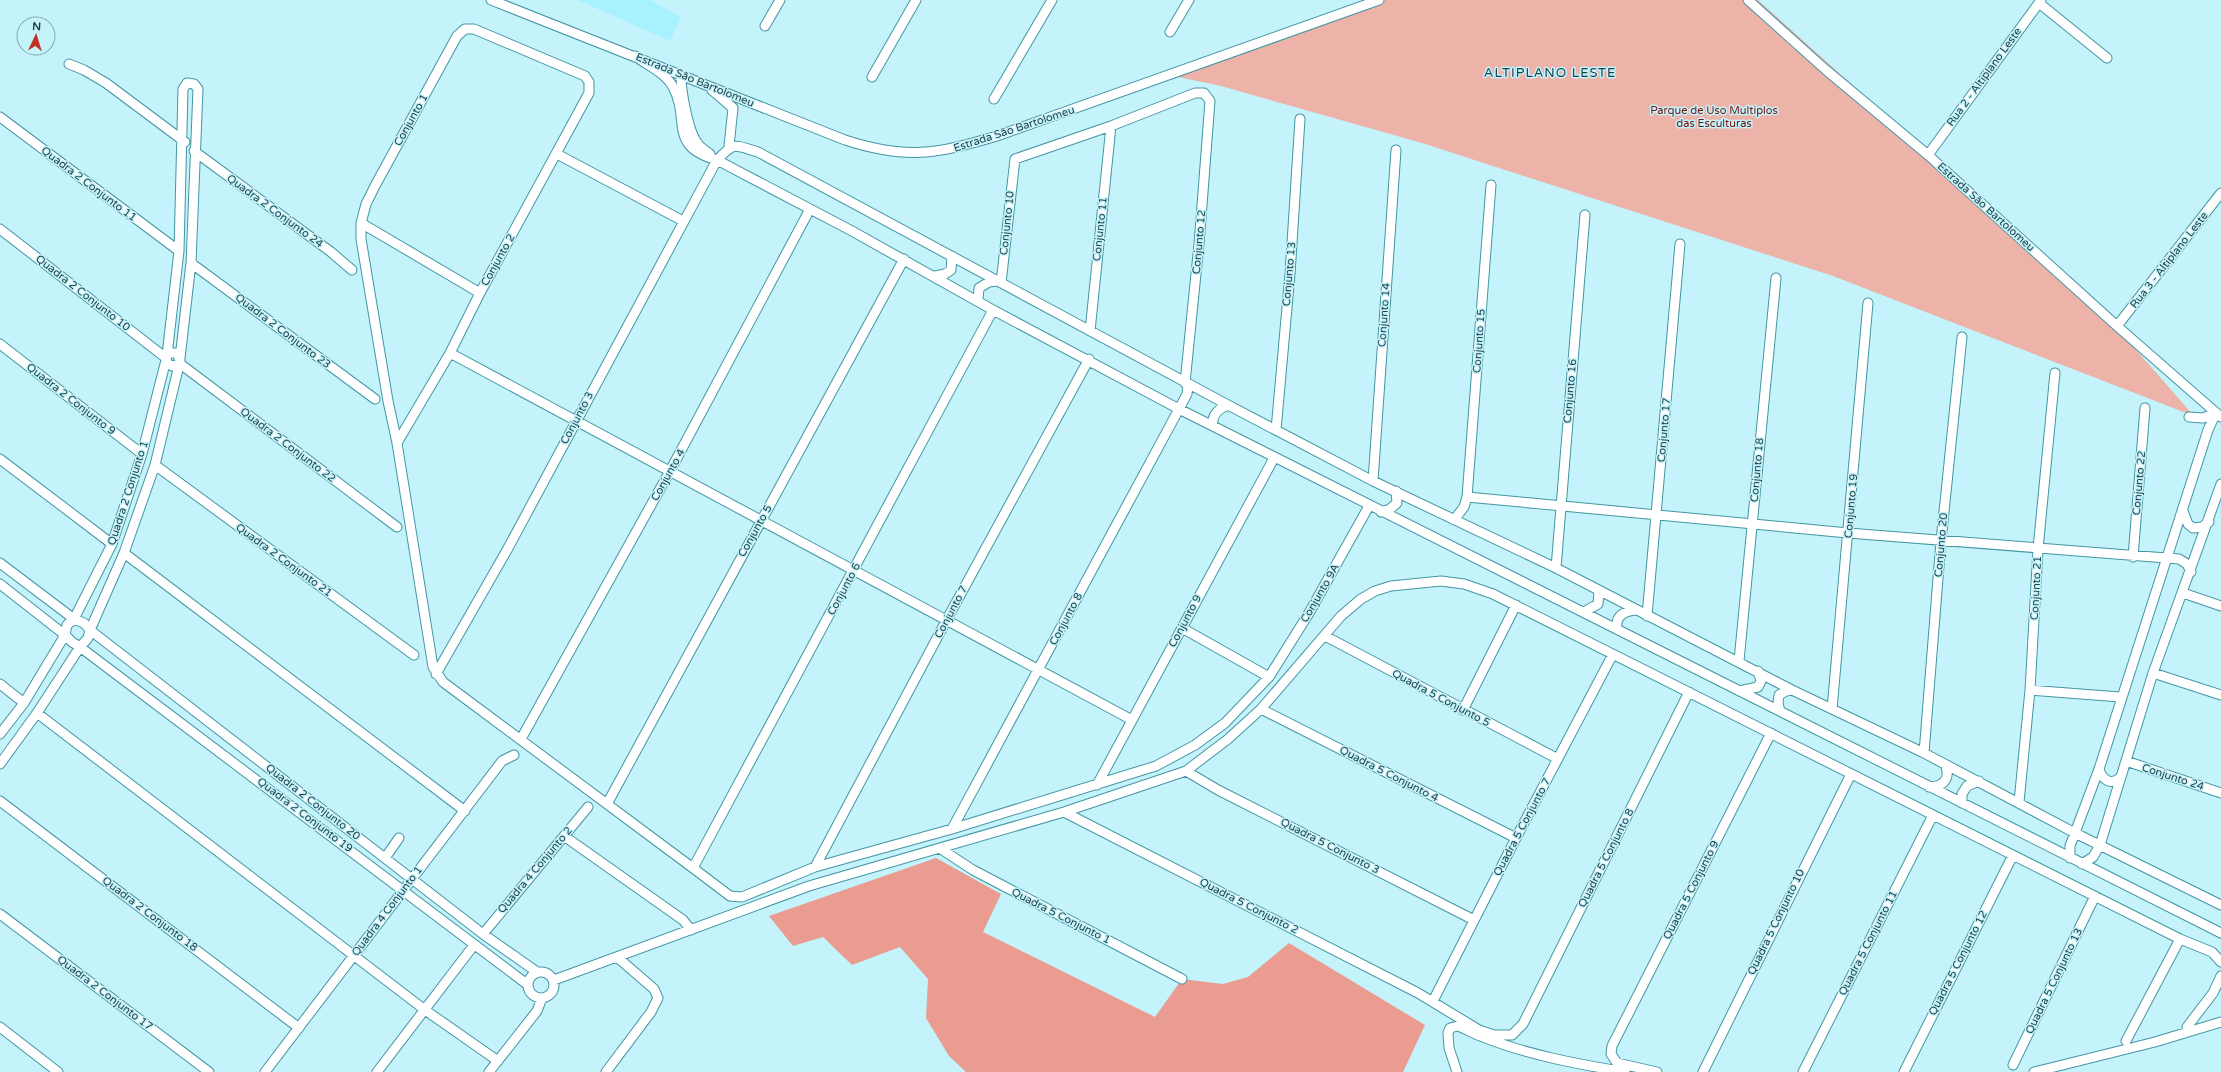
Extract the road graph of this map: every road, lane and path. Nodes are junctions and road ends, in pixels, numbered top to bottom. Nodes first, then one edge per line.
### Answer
1 (491, 0) edge
2 (780, 0) edge
3 (916, 0) edge
4 (1052, 0) edge
5 (1188, 0) edge
6 (1379, 0) edge
7 (1748, 0) edge
8 (2040, 2) edge
9 (765, 26) dead end
10 (1170, 32) dead end
11 (635, 56) junction
12 (2107, 58) dead end
13 (69, 64) dead end
14 (682, 75) junction
15 (585, 76) joint
16 (872, 77) dead end
17 (704, 83) junction
18 (740, 98) junction
19 (994, 100) dead end
20 (0, 117) edge
21 (1300, 119) dead end
22 (1111, 126) junction
23 (183, 139) junction
24 (732, 146) junction
25 (1396, 150) dead end
26 (196, 153) junction
27 (557, 154) junction
28 (1928, 155) junction
29 (717, 160) junction
30 (1491, 185) dead end
31 (2221, 193) edge
32 (810, 209) junction
33 (1585, 214) dead end
34 (683, 221) junction
35 (361, 223) junction
36 (0, 229) edge
37 (1680, 244) dead end
38 (179, 251) junction
39 (952, 256) junction
40 (904, 259) junction
41 (191, 262) junction
42 (352, 270) dead end
43 (935, 276) junction
44 (1776, 278) dead end
45 (999, 282) junction
46 (480, 293) junction
47 (978, 300) junction
48 (1868, 303) dead end
49 (993, 310) junction
50 (2117, 326) junction
51 (1090, 331) junction
52 (1962, 337) dead end
53 (0, 344) edge
54 (450, 352) junction
55 (166, 358) junction
56 (1089, 359) junction
57 (179, 362) junction
58 (2055, 373) dead end
59 (1187, 383) junction
60 (375, 399) dead end
61 (1228, 405) junction
62 (2145, 408) dead end
63 (1179, 409) junction
64 (2218, 415) edge
65 (2189, 417) dead end
66 (576, 420) junction
67 (1213, 426) junction
68 (1276, 430) junction
69 (397, 443) junction
70 (142, 454) junction
71 (1274, 458) junction
72 (0, 459) edge
73 (155, 465) junction
74 (670, 471) junction
75 (1373, 481) junction
76 (2220, 489) edge
77 (1396, 491) junction
78 (1467, 497) junction
79 (1561, 504) junction
80 (1369, 506) junction
81 (2183, 511) junction
82 (1381, 512) junction
83 (1656, 514) junction
84 (761, 520) junction
85 (1454, 520) junction
86 (2209, 522) junction
87 (1752, 523) junction
88 (397, 527) dead end
89 (1848, 533) junction
90 (1941, 541) junction
91 (112, 544) junction
92 (2038, 549) junction
93 (124, 553) junction
94 (2133, 557) junction
95 (2168, 559) junction
96 (0, 563) edge
97 (1556, 568) junction
98 (854, 571) junction
99 (2191, 572) junction
100 (0, 584) edge
101 (1599, 592) junction
102 (2183, 592) junction
103 (1516, 605) junction
104 (2221, 606) edge
105 (1636, 610) junction
106 (1584, 612) junction
107 (1647, 616) junction
108 (74, 619) junction
109 (946, 621) junction
110 (1182, 628) junction
111 (1617, 629) junction
112 (90, 630) junction
113 (65, 635) junction
114 (1324, 636) junction
115 (80, 646) junction
116 (1613, 654) junction
117 (414, 655) dead end
118 (1739, 661) junction
119 (1039, 671) junction
120 (1758, 671) junction
121 (2153, 673) junction
122 (436, 674) junction
123 (1269, 678) junction
124 (0, 684) edge
125 (1792, 690) junction
126 (2030, 690) junction
127 (1739, 691) junction
128 (1689, 692) junction
129 (2221, 695) edge
130 (2120, 697) junction
131 (24, 702) junction
132 (1262, 709) junction
133 (1832, 709) junction
134 (1462, 710) junction
135 (1780, 711) junction
136 (37, 713) junction
137 (1132, 720) junction
138 (0, 734) edge
139 (1771, 734) junction
140 (521, 739) junction
141 (1924, 753) junction
142 (514, 755) dead end
143 (1558, 759) junction
144 (2126, 761) junction
145 (0, 764) edge
146 (1945, 764) junction
147 (2099, 769) junction
148 (1186, 771) junction
149 (1851, 774) junction
150 (2120, 778) junction
151 (1979, 781) junction
152 (1098, 785) junction
153 (1929, 787) junction
154 (2221, 793) edge
155 (0, 800) edge
156 (2019, 802) junction
157 (1962, 803) junction
158 (607, 804) junction
159 (588, 807) dead end
160 (464, 811) junction
161 (1064, 812) junction
162 (1933, 815) junction
163 (952, 828) junction
164 (2075, 833) junction
165 (564, 836) junction
166 (399, 838) dead end
167 (1516, 838) junction
168 (2100, 845) junction
169 (941, 849) junction
170 (2013, 855) junction
171 (385, 858) junction
172 (2070, 858) junction
173 (2082, 864) junction
174 (815, 867) junction
175 (693, 868) junction
176 (412, 879) junction
177 (403, 890) junction
178 (2095, 896) junction
179 (2221, 905) edge
180 (0, 914) edge
181 (1474, 920) junction
182 (691, 930) junction
183 (2221, 933) edge
184 (483, 934) junction
185 (2180, 939) junction
186 (474, 944) junction
187 (353, 956) junction
188 (617, 957) junction
189 (2221, 962) edge
190 (537, 972) junction
191 (2221, 976) edge
192 (1182, 979) dead end
193 (554, 980) junction
194 (528, 985) junction
195 (542, 998) junction
196 (1433, 1001) junction
197 (425, 1010) junction
198 (2221, 1022) edge
199 (1523, 1024) joint
200 (0, 1027) edge
201 (2187, 1027) dead end
202 (299, 1028) junction
203 (2126, 1041) dead end
204 (498, 1061) junction
205 (2013, 1065) dead end
206 (58, 1072) edge
207 (209, 1072) edge
208 (264, 1072) edge
209 (377, 1072) edge
210 (489, 1072) edge
211 (606, 1072) edge
212 (1457, 1072) edge
213 (1625, 1072) edge
214 (1657, 1072) edge
215 (1703, 1072) edge
216 (1803, 1072) edge
217 (1904, 1072) edge
218 (2034, 1072) edge

1 - 11 street, Estrada São Bartolomeu
2 - 9 street
3 - 16 street
4 - 19 street
5 - 10 street
6 - 18 street, Estrada São Bartolomeu
7 - 28 street, Estrada São Bartolomeu
8 - 12 street
8 - 28 street, Rua 2 - Altiplano Leste
11 - 14 street, Estrada São Bartolomeu
11 - 29 street
13 - 23 street, Quadra 2 Conjunto 24
14 - 17 street, Estrada São Bartolomeu
14 - 29 street
15 - 27 street, Conjunto 2
15 - 35 street, Conjunto 1
17 - 18 street, Estrada São Bartolomeu
17 - 24 street
18 - 24 street
20 - 38 street, Quadra 2 Conjunto 11
21 - 68 street, Conjunto 13
22 - 45 street, Conjunto 10
22 - 51 street, Conjunto 11
22 - 59 street, Conjunto 12
23 - 26 street, Quadra 2 Conjunto 24
23 - 26 street, Quadra 2 Conjunto 1
23 - 38 street, Quadra 2 Conjunto 1
24 - 29 street, Conjunto 3
24 - 39 street
25 - 75 street, Conjunto 14
26 - 41 street
26 - 42 street, Quadra 2 Conjunto 24
27 - 34 street
27 - 46 street, Conjunto 2
28 - 50 street, Estrada São Bartolomeu
29 - 32 street
29 - 34 street, Conjunto 3
30 - 78 street, Conjunto 15
31 - 50 street, Rua 3 - Altiplano Leste
32 - 40 street
32 - 74 street, Conjunto 4
33 - 79 street, Conjunto 16
34 - 66 street, Conjunto 3
35 - 46 street
35 - 69 street
36 - 55 street, Quadra 2 Conjunto 10
37 - 83 street, Conjunto 17
38 - 55 street, Quadra 2 Conjunto 1
39 - 43 street
39 - 45 street
40 - 43 street
40 - 84 street, Conjunto 5
41 - 57 street
41 - 60 street, Quadra 2 Conjunto 23
43 - 47 street
44 - 87 street, Conjunto 18
45 - 47 street
45 - 51 street
46 - 54 street, Conjunto 2
47 - 49 street
48 - 89 street, Conjunto 19
49 - 56 street
49 - 98 street, Conjunto 6
50 - 64 street, Estrada São Bartolomeu
51 - 59 street
52 - 90 street, Conjunto 20
53 - 70 street, Quadra 2 Conjunto 9
54 - 66 street
54 - 69 street, Conjunto 2
55 - 57 street, Quadra 2 Conjunto 10
55 - 70 street, Quadra 2 Conjunto 1
56 - 63 street
56 - 109 street, Conjunto 7
57 - 73 street
57 - 88 street, Quadra 2 Conjunto 22
58 - 92 street, Conjunto 21
59 - 61 street
59 - 63 street, Conjunto 12
61 - 67 street
61 - 68 street
62 - 94 street, Conjunto 22
63 - 67 street
63 - 119 street, Conjunto 8
64 - 65 street
64 - 81 street
66 - 74 street
66 - 122 street, Conjunto 3
67 - 71 street
68 - 75 street
69 - 122 street
70 - 91 street, Quadra 2 Conjunto 1
71 - 80 street
71 - 110 street, Conjunto 9
72 - 91 street
73 - 93 street
73 - 117 street, Quadra 2 Conjunto 21
74 - 84 street
74 - 140 street, Conjunto 4
75 - 77 street
76 - 86 street
77 - 82 street
77 - 85 street
78 - 79 street
78 - 85 street
79 - 83 street
79 - 97 street, Conjunto 16
80 - 82 street
80 - 123 street, Conjunto 9A
81 - 86 street
81 - 95 street
82 - 106 street
83 - 87 street
83 - 107 street, Conjunto 17
84 - 98 street
84 - 158 street, Conjunto 5
85 - 97 street
86 - 99 street
87 - 89 street
87 - 118 street, Conjunto 18
89 - 90 street
89 - 133 street, Conjunto 19
90 - 92 street
90 - 141 street, Conjunto 20
91 - 108 street, Quadra 2 Conjunto 1
92 - 94 street
92 - 126 street, Conjunto 21
93 - 112 street
93 - 160 street
94 - 95 street
95 - 99 street
95 - 130 street
96 - 108 street
97 - 101 street
98 - 109 street
98 - 175 street, Conjunto 6
99 - 102 street
100 - 113 street
101 - 105 street
101 - 106 street
102 - 104 street
102 - 121 street
103 - 114 street
103 - 116 street
103 - 134 street
105 - 107 street
105 - 111 street
106 - 111 street
107 - 118 street
108 - 112 street
108 - 113 street
109 - 119 street
109 - 174 street, Conjunto 7
110 - 123 street
110 - 137 street, Conjunto 9
111 - 127 street
112 - 115 street
112 - 171 street, Quadra 2 Conjunto 20
113 - 115 street
113 - 131 street
114 - 132 street
114 - 134 street, Quadra 5 Conjunto 5
115 - 136 street
115 - 177 street, Quadra 2 Conjunto 19
116 - 128 street
116 - 143 street, Quadra 5 Conjunto 7
118 - 120 street
119 - 137 street
119 - 163 street, Conjunto 8
120 - 125 street
120 - 127 street
121 - 129 street
121 - 144 street
122 - 140 street
123 - 152 street, Conjunto 9A
124 - 131 street
125 - 133 street
125 - 135 street
126 - 130 street
126 - 156 street, Conjunto 21
127 - 135 street
128 - 139 street
128 - 199 street, Quadra 5 Conjunto 8
130 - 147 street
131 - 138 street
132 - 148 street
132 - 167 street, Quadra 5 Conjunto 4
133 - 141 street
134 - 143 street, Quadra 5 Conjunto 5
135 - 153 street
136 - 145 street
136 - 187 street
137 - 152 street, Conjunto 9
139 - 149 street
139 - 214 street, Quadra 5 Conjunto 9
140 - 158 street
141 - 146 street
142 - 160 street, Quadra 4 Conjunto 1
143 - 167 street, Quadra 5 Conjunto 7
144 - 150 street
144 - 154 street, Conjunto 24
146 - 151 street
146 - 153 street
147 - 150 street
147 - 164 street
148 - 161 street
148 - 181 street, Quadra 5 Conjunto 3
149 - 162 street
149 - 215 street, Quadra 5 Conjunto 10
150 - 168 street
151 - 156 street
151 - 157 street
152 - 163 street, Conjunto 9A
153 - 157 street
155 - 202 street, Quadra 2 Conjunto 18
156 - 164 street
157 - 172 street
158 - 175 street
159 - 165 street, Quadra 4 Conjunto 2
160 - 176 street, Quadra 4 Conjunto 1
161 - 169 street
161 - 196 street, Quadra 5 Conjunto 2
162 - 170 street
162 - 216 street, Quadra 5 Conjunto 11
163 - 174 street, Conjunto 9A
164 - 168 street
164 - 172 street
165 - 182 street
165 - 184 street, Quadra 4 Conjunto 2
166 - 171 street
167 - 181 street, Quadra 5 Conjunto 7
168 - 173 street
168 - 179 street
169 - 182 street
169 - 192 street, Quadra 5 Conjunto 1
170 - 178 street
170 - 217 street, Quadra 5 Conjunto 12
171 - 176 street, Quadra 2 Conjunto 20
172 - 173 street
173 - 183 street
174 - 175 street, Conjunto 9A
176 - 177 street, Quadra 4 Conjunto 1
176 - 184 street, Quadra 2 Conjunto 20
177 - 186 street, Quadra 2 Conjunto 19
177 - 187 street, Quadra 4 Conjunto 1
178 - 185 street
178 - 205 street, Quadra 5 Conjunto 13
180 - 207 street, Quadra 2 Conjunto 17
181 - 196 street, Quadra 5 Conjunto 7
182 - 188 street
184 - 190 street, Quadra 2 Conjunto 20
185 - 189 street
185 - 203 street
186 - 194 street, Quadra 2 Conjunto 19
186 - 197 street
187 - 197 street
187 - 202 street, Quadra 4 Conjunto 1
188 - 193 street
188 - 211 street
190 - 193 street
190 - 194 street
191 - 201 street
193 - 195 street
194 - 195 street
195 - 204 street
196 - 199 street, Quadra 5 Conjunto 2
197 - 204 street
197 - 209 street
198 - 218 street
200 - 206 street
202 - 208 street, Quadra 4 Conjunto 1
204 - 210 street
212 - 213 street

